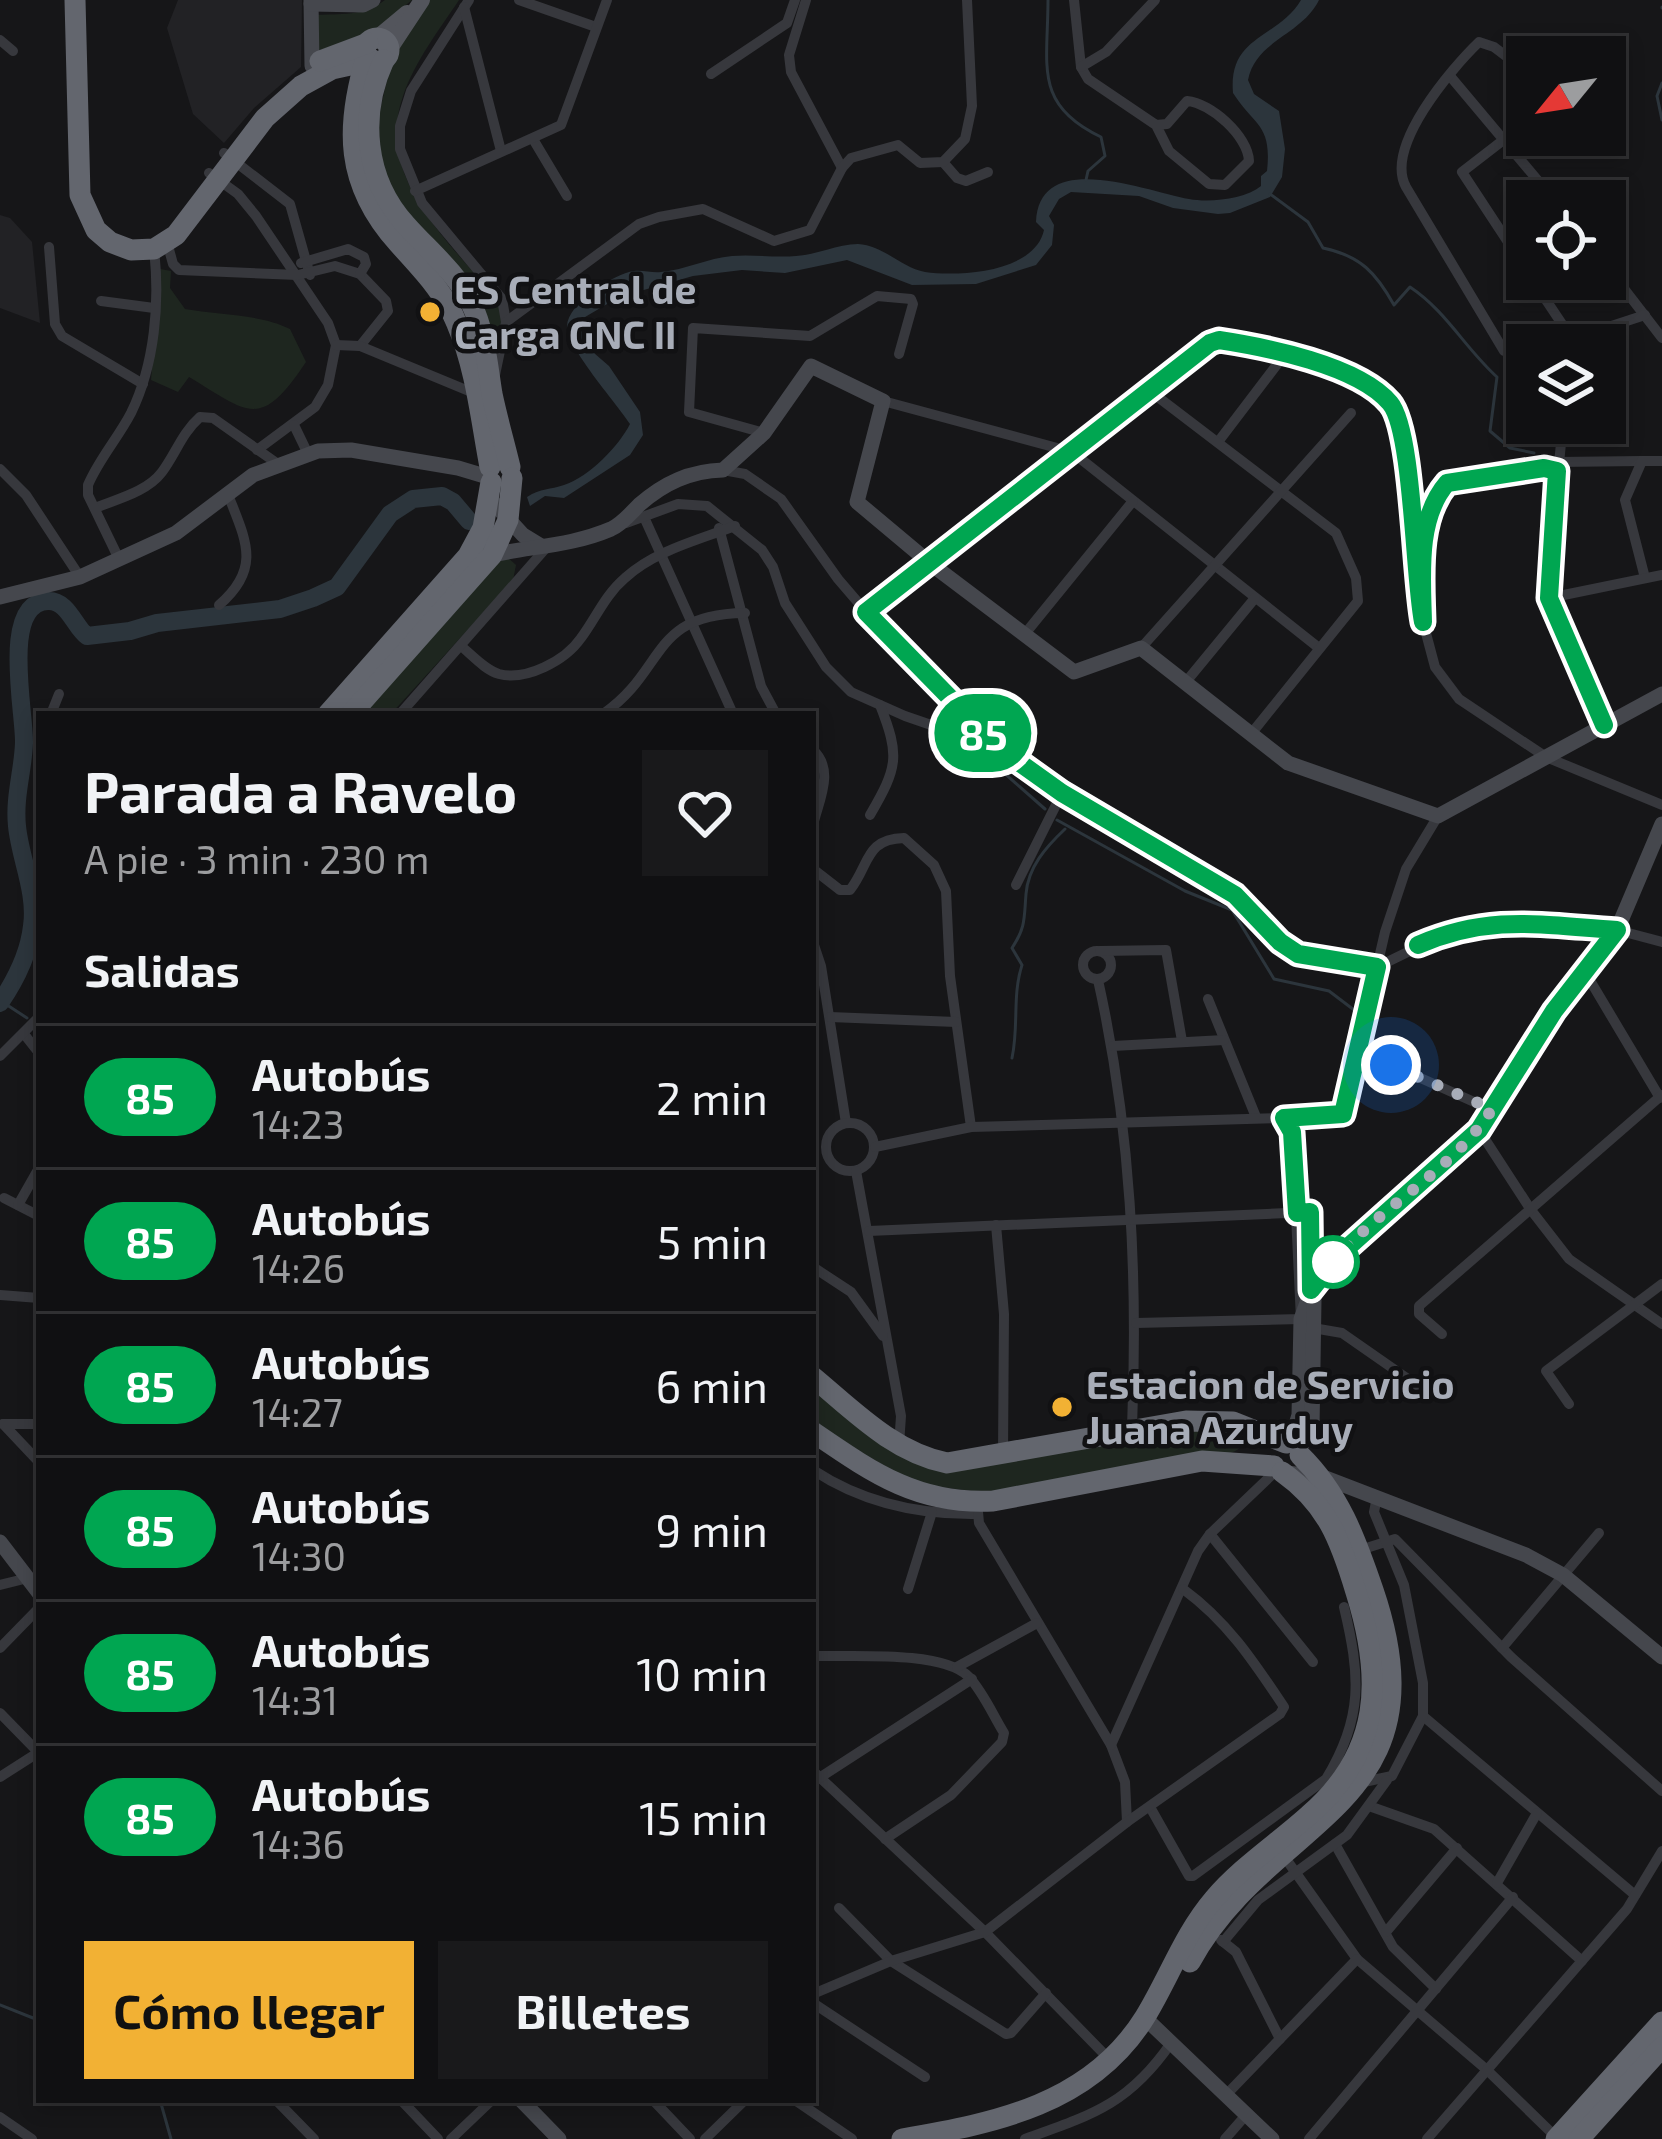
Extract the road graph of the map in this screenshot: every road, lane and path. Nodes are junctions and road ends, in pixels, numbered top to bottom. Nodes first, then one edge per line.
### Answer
1 (75, 0) edge
2 (88, 0) edge
3 (374, 0) edge
4 (421, 0) edge
5 (519, 0) edge
6 (607, 0) edge
7 (795, 0) edge
8 (806, 0) edge
9 (967, 0) edge
10 (1074, 0) edge
11 (1155, 0) edge
12 (311, 2) edge
13 (466, 4) edge
14 (596, 27) junction
15 (0, 40) edge
16 (13, 51) dead end
17 (374, 53) junction
18 (1506, 56) edge
19 (1081, 67) junction
20 (320, 70) junction
21 (711, 74) dead end
22 (1450, 76) junction
23 (352, 117) junction
24 (1156, 125) junction
25 (1505, 138) junction
26 (532, 139) junction
27 (501, 151) junction
28 (229, 156) junction
29 (944, 162) junction
30 (842, 168) junction
31 (988, 172) dead end
32 (214, 176) junction
33 (1538, 180) edge
34 (415, 191) junction
35 (567, 196) dead end
36 (1506, 239) edge
37 (160, 246) junction
38 (49, 247) dead end
39 (298, 270) junction
40 (360, 274) junction
41 (1626, 291) edge
42 (101, 301) dead end
43 (154, 308) junction
44 (1645, 315) junction
45 (506, 322) junction
46 (1620, 324) edge
47 (810, 336) junction
48 (1662, 338) edge
49 (336, 345) junction
50 (360, 346) junction
51 (1288, 350) junction
52 (1504, 351) dead end
53 (898, 354) dead end
54 (811, 366) junction
55 (143, 384) junction
56 (1150, 391) junction
57 (483, 392) junction
58 (883, 401) junction
59 (1351, 413) dead end
60 (294, 425) junction
61 (764, 433) junction
62 (1218, 442) junction
63 (1560, 444) edge
64 (257, 450) junction
65 (1072, 452) junction
66 (308, 454) junction
67 (1642, 461) junction
68 (1662, 461) edge
69 (278, 464) junction
70 (1558, 466) junction
71 (0, 469) edge
72 (723, 470) junction
73 (496, 476) junction
74 (227, 492) junction
75 (1282, 492) junction
76 (1133, 501) junction
77 (95, 508) junction
78 (711, 509) junction
79 (644, 517) junction
80 (508, 520) junction
81 (617, 526) junction
82 (735, 526) junction
83 (721, 532) junction
84 (546, 548) junction
85 (492, 555) junction
86 (662, 555) junction
87 (118, 557) junction
88 (931, 564) junction
89 (1215, 566) junction
90 (1662, 575) edge
91 (80, 577) junction
92 (1645, 578) junction
93 (0, 597) edge
94 (1256, 598) junction
95 (1549, 598) junction
96 (219, 605) dead end
97 (866, 612) junction
98 (745, 613) junction
99 (692, 620) junction
100 (1423, 622) junction
101 (1024, 634) junction
102 (461, 646) junction
103 (1141, 648) junction
104 (1319, 649) junction
105 (1186, 682) junction
106 (59, 694) dead end
107 (1662, 694) edge
108 (880, 705) junction
109 (52, 711) edge
110 (331, 711) edge
111 (354, 711) edge
112 (403, 711) edge
113 (606, 711) edge
114 (732, 711) edge
115 (774, 711) edge
116 (1604, 725) junction
117 (1251, 734) junction
118 (999, 748) junction
119 (816, 753) edge
120 (1546, 757) junction
121 (1062, 793) junction
122 (1662, 805) edge
123 (816, 813) edge
124 (870, 814) dead end
125 (1438, 816) junction
126 (1662, 824) edge
127 (816, 871) edge
128 (1016, 885) dead end
129 (1617, 930) junction
130 (1662, 941) edge
131 (1100, 952) junction
132 (816, 955) edge
133 (1377, 967) junction
134 (1585, 972) junction
135 (1099, 980) junction
136 (1208, 999) dead end
137 (830, 1018) junction
138 (36, 1021) edge
139 (956, 1022) junction
140 (24, 1034) junction
141 (1224, 1040) junction
142 (1182, 1042) junction
143 (1113, 1046) junction
144 (36, 1049) edge
145 (1358, 1050) junction
146 (0, 1056) edge
147 (1661, 1097) edge
148 (1492, 1109) junction
149 (1256, 1117) junction
150 (1284, 1118) junction
151 (846, 1124) junction
152 (1123, 1124) junction
153 (971, 1127) junction
154 (1479, 1130) junction
155 (875, 1147) junction
156 (816, 1149) edge
157 (827, 1153) junction
158 (856, 1171) junction
159 (36, 1173) edge
160 (4, 1198) dead end
161 (18, 1205) junction
162 (1531, 1210) junction
163 (1297, 1213) junction
164 (36, 1214) edge
165 (1133, 1219) junction
166 (996, 1225) junction
167 (868, 1231) junction
168 (816, 1269) edge
169 (1662, 1284) edge
170 (1315, 1285) junction
171 (0, 1295) edge
172 (36, 1298) edge
173 (1634, 1305) junction
174 (1309, 1320) junction
175 (1136, 1323) junction
176 (1662, 1324) edge
177 (1442, 1334) dead end
178 (885, 1339) junction
179 (816, 1380) edge
180 (1431, 1395) dead end
181 (1569, 1404) dead end
182 (1, 1424) edge
183 (36, 1424) edge
184 (1132, 1428) junction
185 (816, 1434) edge
186 (899, 1445) junction
187 (1003, 1454) junction
188 (36, 1459) edge
189 (1287, 1459) junction
190 (816, 1477) edge
191 (1323, 1477) junction
192 (1377, 1497) junction
193 (978, 1508) junction
194 (932, 1512) junction
195 (1210, 1534) junction
196 (1599, 1534) dead end
197 (1384, 1540) junction
198 (0, 1542) edge
199 (1359, 1551) junction
200 (1563, 1575) junction
201 (28, 1578) junction
202 (0, 1586) edge
203 (36, 1589) edge
204 (908, 1589) dead end
205 (1183, 1589) junction
206 (1344, 1607) dead end
207 (36, 1611) edge
208 (1037, 1623) junction
209 (0, 1648) edge
210 (1502, 1648) junction
211 (816, 1657) edge
212 (1662, 1657) edge
213 (1313, 1662) dead end
214 (957, 1666) junction
215 (972, 1679) junction
216 (0, 1713) edge
217 (1423, 1716) junction
218 (1111, 1745) junction
219 (36, 1750) edge
220 (36, 1755) edge
221 (816, 1775) edge
222 (0, 1777) edge
223 (816, 1777) edge
224 (1387, 1780) junction
225 (1359, 1783) junction
226 (1662, 1791) edge
227 (1369, 1806) junction
228 (1150, 1808) junction
229 (1537, 1813) junction
230 (1127, 1822) junction
231 (885, 1839) junction
232 (1336, 1844) junction
233 (1456, 1848) junction
234 (1662, 1851) edge
235 (1284, 1859) junction
236 (1497, 1883) junction
237 (1635, 1895) junction
238 (1513, 1898) junction
239 (839, 1908) dead end
240 (985, 1932) junction
241 (1386, 1932) junction
242 (1208, 1934) junction
243 (891, 1960) junction
244 (1358, 1960) junction
245 (1582, 1960) junction
246 (1436, 1989) junction
247 (816, 1993) edge
248 (1046, 1993) junction
249 (816, 2005) edge
250 (1417, 2011) junction
251 (1662, 2022) edge
252 (1157, 2029) junction
253 (1280, 2039) junction
254 (1662, 2047) edge
255 (1109, 2059) junction
256 (1486, 2070) junction
257 (925, 2077) dead end
258 (1226, 2095) junction
259 (279, 2103) edge
260 (297, 2103) edge
261 (404, 2103) edge
262 (489, 2103) edge
263 (524, 2103) edge
264 (655, 2103) edge
265 (742, 2103) edge
266 (799, 2103) edge
267 (288, 2112) junction
268 (1246, 2115) junction
269 (0, 2117) edge
270 (32, 2139) edge
271 (314, 2139) edge
272 (438, 2139) edge
273 (452, 2139) edge
274 (559, 2139) edge
275 (690, 2139) edge
276 (704, 2139) edge
277 (852, 2139) edge
278 (902, 2139) edge
279 (978, 2139) edge
280 (1025, 2139) edge
281 (1226, 2139) edge
282 (1271, 2139) edge
283 (1309, 2139) edge
284 (1427, 2139) edge
285 (1557, 2139) edge
286 (1579, 2139) edge

1 - 37 highway
2 - 32 highway
3 - 12 street
4 - 17 main road
5 - 14 street
6 - 14 street
7 - 21 street
8 - 30 street
9 - 29 street
10 - 19 street
11 - 19 street
12 - 20 street
13 - 27 street
13 - 34 street
14 - 26 street
15 - 16 street
17 - 20 highway
17 - 23 highway
17 - 57 highway
18 - 22 street
19 - 24 street
20 - 23 highway
20 - 28 highway
22 - 25 street
22 - 52 street
23 - 57 highway
24 - 24 street
25 - 33 street
25 - 36 street
26 - 27 street
26 - 35 street
27 - 34 street
28 - 32 highway
28 - 39 street
29 - 30 street
29 - 31 street
30 - 45 street
32 - 37 highway
32 - 39 street
34 - 45 street
37 - 39 street
37 - 43 street
38 - 55 street
39 - 40 street
39 - 40 street
39 - 49 street
40 - 50 street
41 - 44 street
42 - 43 street
43 - 55 street
44 - 46 street
44 - 48 street
45 - 57 street
47 - 53 street
47 - 54 street
47 - 61 street
49 - 50 street
49 - 60 street
50 - 57 street
51 - 56 street
51 - 62 street
51 - 100 street
54 - 58 street
54 - 61 street
55 - 77 street
56 - 62 street
56 - 65 street
57 - 73 highway
58 - 65 street
58 - 88 street
59 - 75 street
60 - 64 street
60 - 66 street
61 - 72 street
62 - 75 street
63 - 70 street
64 - 69 street
64 - 77 street
65 - 76 street
65 - 88 street
66 - 69 street
66 - 73 street
67 - 68 street
67 - 70 street
67 - 92 street
69 - 74 street
70 - 95 street
70 - 100 street
71 - 91 street
72 - 81 street
72 - 97 street
73 - 80 highway
73 - 110 highway
74 - 87 street
74 - 96 street
75 - 89 street
75 - 104 street
76 - 89 street
76 - 101 street
77 - 87 street
78 - 79 street
78 - 82 street
78 - 83 street
79 - 81 street
79 - 86 street
80 - 84 street
80 - 85 highway
81 - 84 street
82 - 83 street
82 - 108 street
83 - 86 street
83 - 98 street
84 - 85 street
84 - 102 street
85 - 111 highway
86 - 99 street
86 - 102 street
87 - 91 street
88 - 97 street
88 - 101 street
89 - 94 street
89 - 103 street
90 - 92 street
91 - 93 street
92 - 95 street
94 - 104 street
94 - 105 street
95 - 116 street
97 - 118 street
98 - 99 street
98 - 115 street
99 - 113 street
99 - 114 street
100 - 120 street
101 - 103 street
102 - 112 street
103 - 105 street
104 - 117 street
105 - 117 street
106 - 109 street
107 - 116 street
108 - 118 street
108 - 124 street
116 - 120 street
117 - 125 street
118 - 121 street
119 - 123 street
120 - 122 street
120 - 125 street
121 - 128 street
121 - 133 street
125 - 133 street
126 - 129 street
127 - 139 street
129 - 130 street
129 - 133 street
129 - 134 street
131 - 135 street
131 - 135 street
131 - 142 street
132 - 137 street
133 - 145 street
134 - 147 street
134 - 148 street
135 - 143 street
136 - 141 street
137 - 139 street
137 - 151 street
138 - 140 street
139 - 153 street
140 - 144 street
140 - 146 street
141 - 142 street
141 - 149 street
142 - 143 street
143 - 152 street
145 - 148 street
145 - 150 street
147 - 162 street
148 - 154 street
149 - 150 street
149 - 152 street
150 - 163 street
151 - 155 street
151 - 157 street
152 - 153 street
152 - 165 street
153 - 155 street
154 - 162 street
154 - 170 street
155 - 158 street
156 - 157 street
157 - 158 street
158 - 167 street
159 - 161 street
160 - 161 street
161 - 164 street
162 - 173 street
162 - 177 street
163 - 165 street
163 - 170 street
163 - 174 street
165 - 166 street
165 - 175 street
166 - 167 street
166 - 187 street
167 - 178 street
168 - 178 street
169 - 173 street
170 - 174 street
171 - 172 street
173 - 176 street
173 - 181 street
174 - 175 street
174 - 180 street
174 - 189 street
175 - 184 street
178 - 186 street
179 - 186 highway
182 - 183 street
182 - 188 street
184 - 187 highway
184 - 189 highway
185 - 193 highway
186 - 187 highway
189 - 191 highway
189 - 193 highway
189 - 195 street
189 - 235 highway
190 - 194 street
191 - 192 street
191 - 199 highway
192 - 197 street
192 - 200 street
193 - 194 street
193 - 208 street
194 - 204 street
195 - 205 street
195 - 213 street
196 - 200 street
197 - 199 street
197 - 210 street
197 - 217 street
198 - 201 street
199 - 225 highway
200 - 210 street
200 - 212 street
201 - 202 street
201 - 203 street
205 - 218 street
205 - 228 street
206 - 228 street
207 - 209 street
208 - 214 street
208 - 218 street
210 - 226 street
211 - 214 street
214 - 215 street
215 - 221 street
215 - 231 street
216 - 219 street
217 - 224 street
217 - 229 street
218 - 230 street
220 - 222 street
223 - 231 street
224 - 225 street
224 - 227 street
225 - 235 highway
227 - 232 street
227 - 233 street
228 - 230 street
229 - 236 street
229 - 237 street
230 - 240 street
231 - 240 street
232 - 235 street
232 - 241 street
233 - 236 street
233 - 241 street
234 - 237 street
235 - 242 highway
235 - 244 street
236 - 238 street
237 - 245 street
238 - 245 street
238 - 246 street
239 - 243 street
240 - 243 street
240 - 248 street
241 - 246 street
242 - 252 highway
242 - 253 street
243 - 247 street
243 - 248 street
244 - 250 street
244 - 253 street
245 - 256 street
246 - 250 street
248 - 255 street
249 - 257 street
250 - 256 street
250 - 283 street
251 - 285 highway
252 - 255 highway
252 - 258 street
252 - 279 highway
252 - 280 street
253 - 258 street
254 - 286 highway
255 - 278 highway
256 - 284 street
256 - 285 street
258 - 268 street
259 - 267 street
260 - 267 street
261 - 272 street
262 - 273 street
263 - 274 street
264 - 275 street
265 - 276 street
266 - 277 street
267 - 271 street
268 - 281 street
268 - 282 street
269 - 270 street

